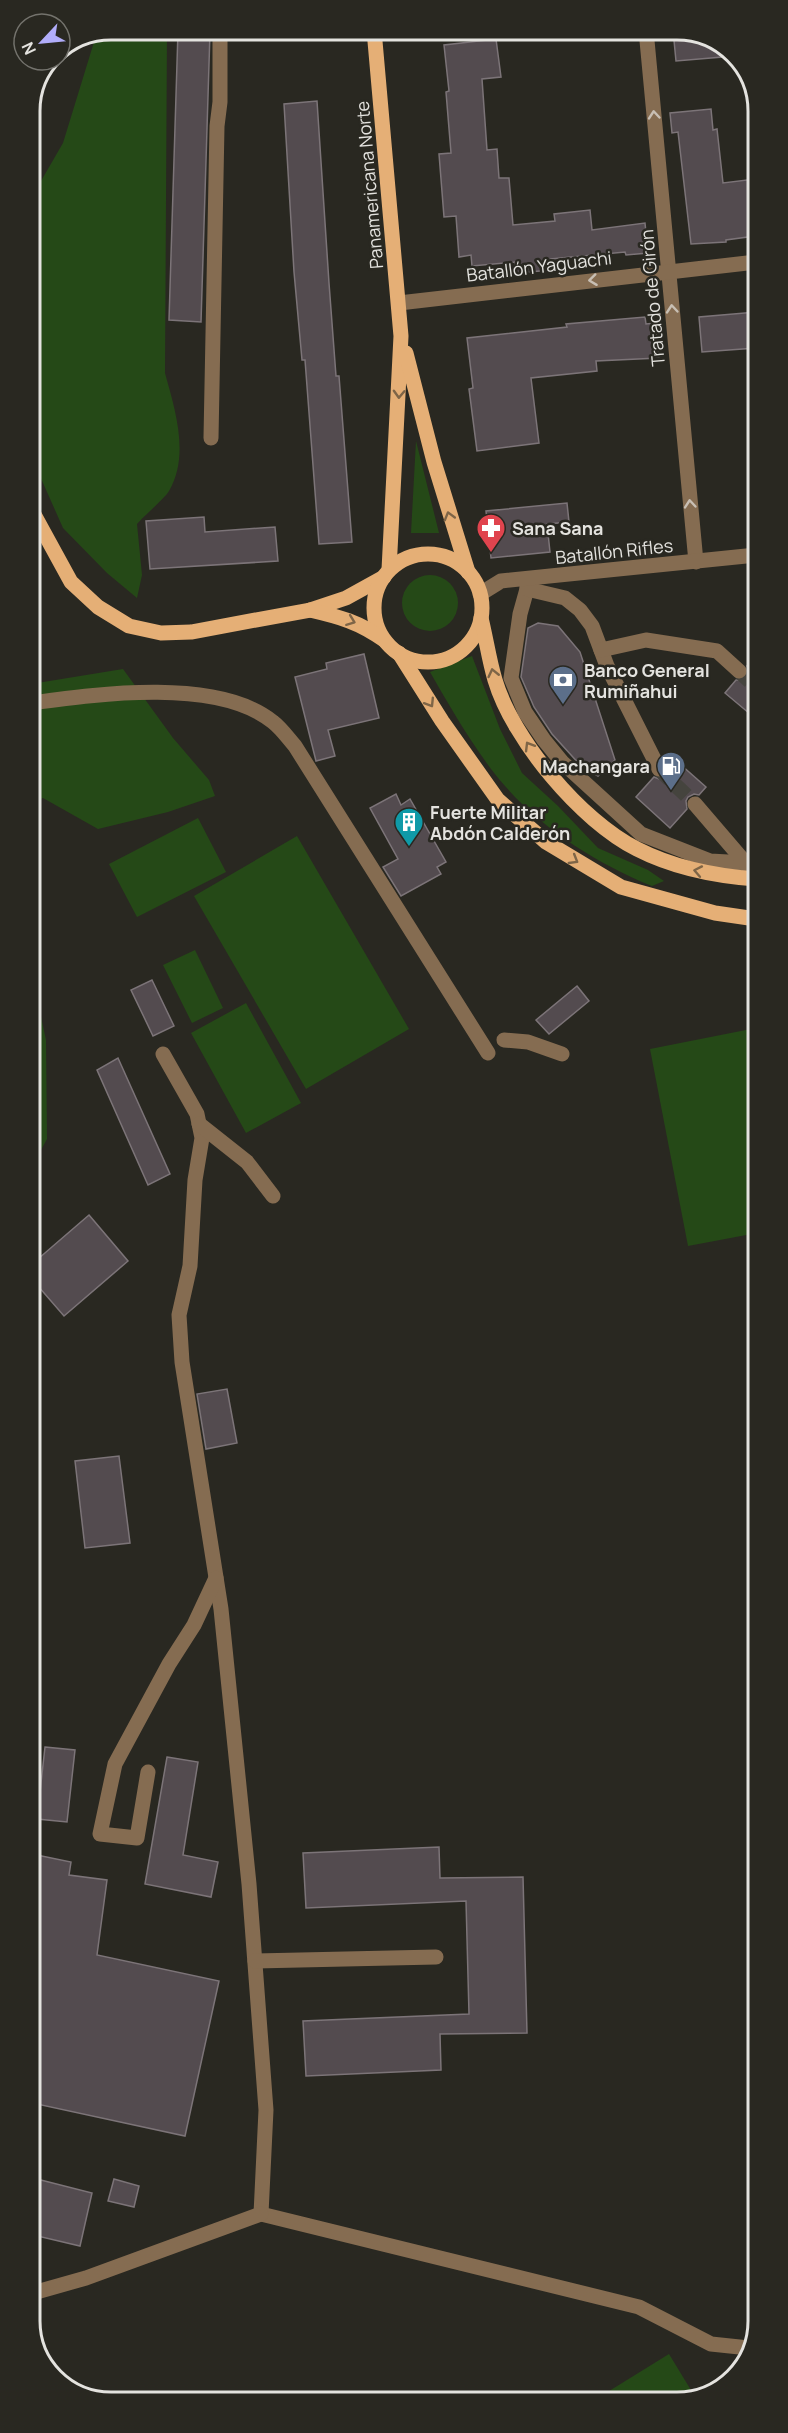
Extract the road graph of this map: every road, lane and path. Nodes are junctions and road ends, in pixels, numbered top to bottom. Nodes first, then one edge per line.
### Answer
1 (220, 40) edge
2 (375, 40) edge
3 (647, 41) edge
4 (748, 263) edge
5 (669, 271) junction
6 (399, 303) junction
7 (401, 336) junction
8 (211, 438) dead end
9 (40, 525) edge
10 (748, 556) edge
11 (696, 562) junction
12 (468, 572) junction
13 (387, 574) junction
14 (527, 584) junction
15 (480, 594) junction
16 (310, 610) junction
17 (481, 618) junction
18 (387, 642) junction
19 (601, 650) junction
20 (399, 653) junction
21 (739, 671) tunnel mouth
22 (40, 702) edge
23 (659, 769) tunnel mouth
24 (695, 804) tunnel mouth
25 (746, 863) junction
26 (748, 866) edge
27 (748, 878) edge
28 (748, 918) edge
29 (504, 1040) dead end
30 (488, 1053) dead end
31 (163, 1054) dead end
32 (562, 1054) dead end
33 (199, 1124) junction
34 (273, 1196) dead end
35 (216, 1578) junction
36 (148, 1772) dead end
37 (436, 1957) dead end
38 (255, 1961) junction
39 (261, 2214) junction
40 (40, 2291) edge
41 (743, 2347) edge

1 - 8 street
2 - 6 main road, Panamericana Norte
5 -> 3 street, Tratado de Girón
4 - 5 street, Batallón Yaguachi
5 -> 6 street, Batallón Yaguachi
11 -> 5 street, Tratado de Girón
6 - 7 main road, Panamericana Norte
12 -> 7 main road, Panamericana Norte
7 -> 13 main road, Panamericana Norte
9 - 16 main road
10 - 11 street, Batallón Rifles
11 - 14 street, Batallón Rifles
12 - 13 main road, Panamericana Norte
12 - 15 main road, Panamericana Norte
13 - 16 main road
13 - 18 main road, Panamericana Norte
14 - 15 street, Batallón Rifles
14 - 19 street
14 - 25 street
15 - 17 main road, Panamericana Norte
16 -> 18 main road
17 - 20 main road, Panamericana Norte
27 -> 17 main road, Panamericana Norte
18 - 20 main road, Panamericana Norte
19 - 21 street
19 - 23 street
20 -> 28 main road, Panamericana Norte
22 - 30 street
24 - 25 street
25 - 26 street
29 - 32 street
31 - 33 street
33 - 34 street
33 - 35 street
35 - 36 street
35 - 38 street
37 - 38 street
38 - 39 street
39 - 40 street
39 - 41 street

